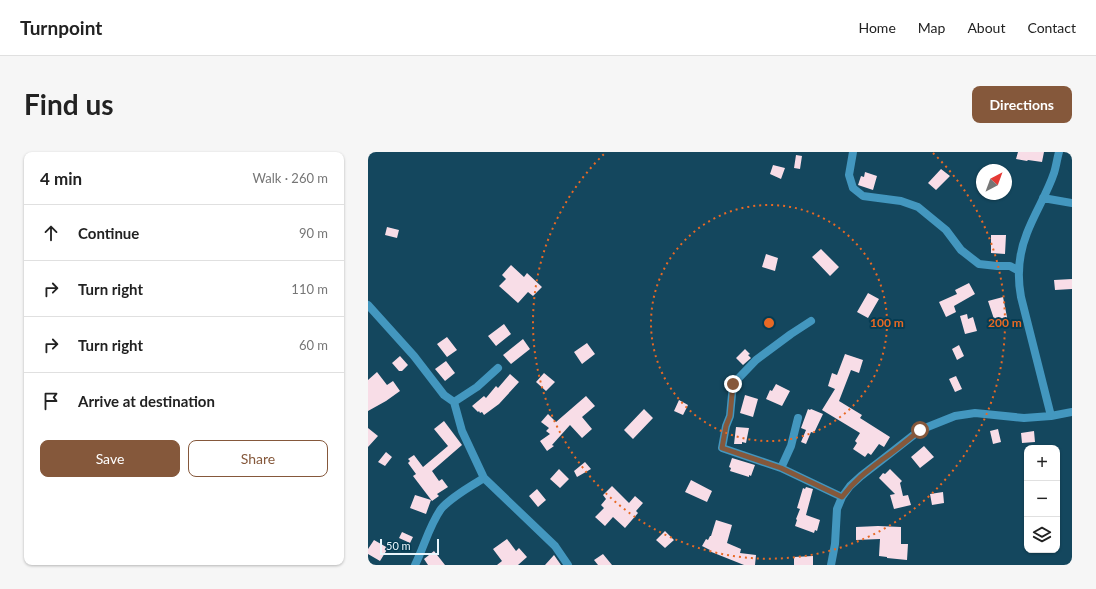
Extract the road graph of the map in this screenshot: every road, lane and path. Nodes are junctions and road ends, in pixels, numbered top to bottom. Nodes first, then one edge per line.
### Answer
1 (853, 152) edge
2 (1058, 152) edge
3 (1043, 198) junction
4 (1072, 203) edge
5 (1019, 271) junction
6 (368, 305) edge
7 (811, 321) dead end
8 (498, 368) dead end
9 (454, 402) junction
10 (1072, 412) edge
11 (1051, 416) junction
12 (798, 418) dead end
13 (781, 468) junction
14 (484, 478) junction
15 (842, 497) junction
16 (415, 565) edge
17 (568, 565) edge
18 (831, 565) edge

1 - 5 street
2 - 3 street
3 - 4 street
3 - 5 street
5 - 11 street
6 - 9 street
7 - 13 street
8 - 9 street
9 - 14 street
10 - 11 street
11 - 15 street
12 - 13 street
13 - 15 street
14 - 16 street
14 - 17 street
15 - 18 street

